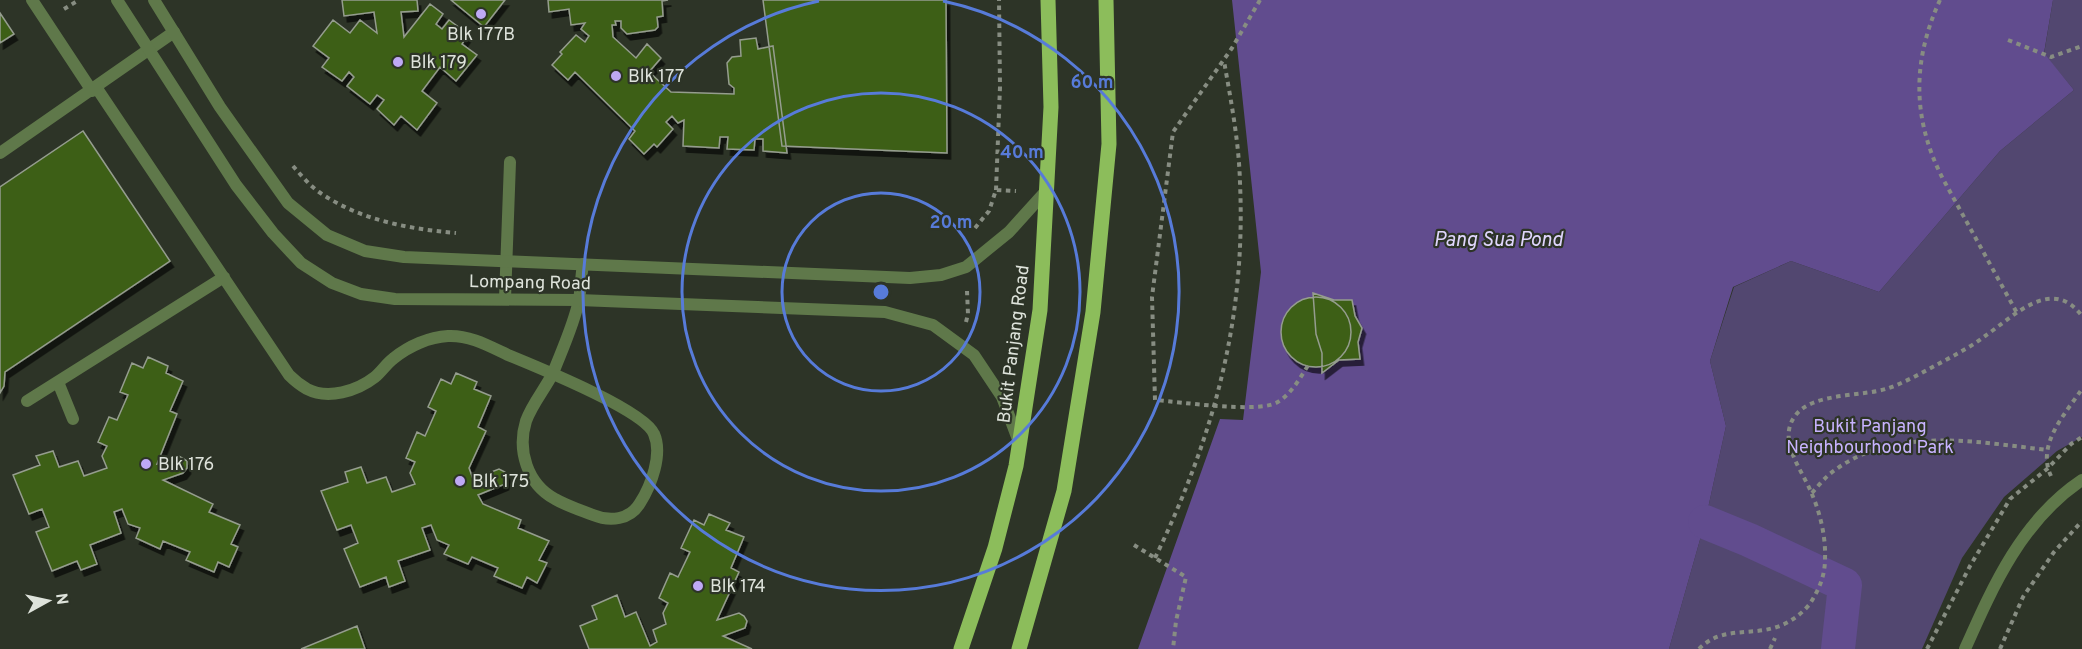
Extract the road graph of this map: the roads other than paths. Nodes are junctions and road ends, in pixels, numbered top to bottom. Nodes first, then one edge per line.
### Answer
1 (32, 0) edge
2 (117, 0) edge
3 (154, 0) edge
4 (1048, 0) edge
5 (1106, 0) edge
6 (174, 32) junction
7 (148, 50) junction
8 (94, 89) junction
9 (0, 153) edge
10 (510, 162) dead end
11 (1045, 191) junction
12 (507, 261) junction
13 (583, 264) junction
14 (224, 277) junction
15 (505, 300) junction
16 (579, 300) junction
17 (552, 374) junction
18 (58, 382) junction
19 (27, 401) dead end
20 (73, 419) dead end
21 (1020, 446) junction
22 (2082, 480) edge
23 (961, 649) edge
24 (1019, 649) edge
25 (1965, 649) edge

1 - 8 street
2 - 7 street, Lompang Road
3 - 6 street, Lompang Road
4 - 11 main road, Bukit Panjang Road
5 - 24 main road
6 - 7 street
6 - 12 street, Lompang Road
7 - 8 street
7 - 15 street, Lompang Road
8 - 9 street
8 - 14 street
10 - 12 street
11 - 13 street, Lompang Road
11 - 21 main road, Bukit Panjang Road
12 - 13 street, Lompang Road
12 - 15 street
13 - 16 street
14 - 17 street
14 - 18 street
15 - 16 street, Lompang Road
16 - 17 street
16 - 21 street, Lompang Road
17 - 17 street
18 - 19 street
18 - 20 street
21 - 23 main road, Bukit Panjang Road
22 - 25 street

